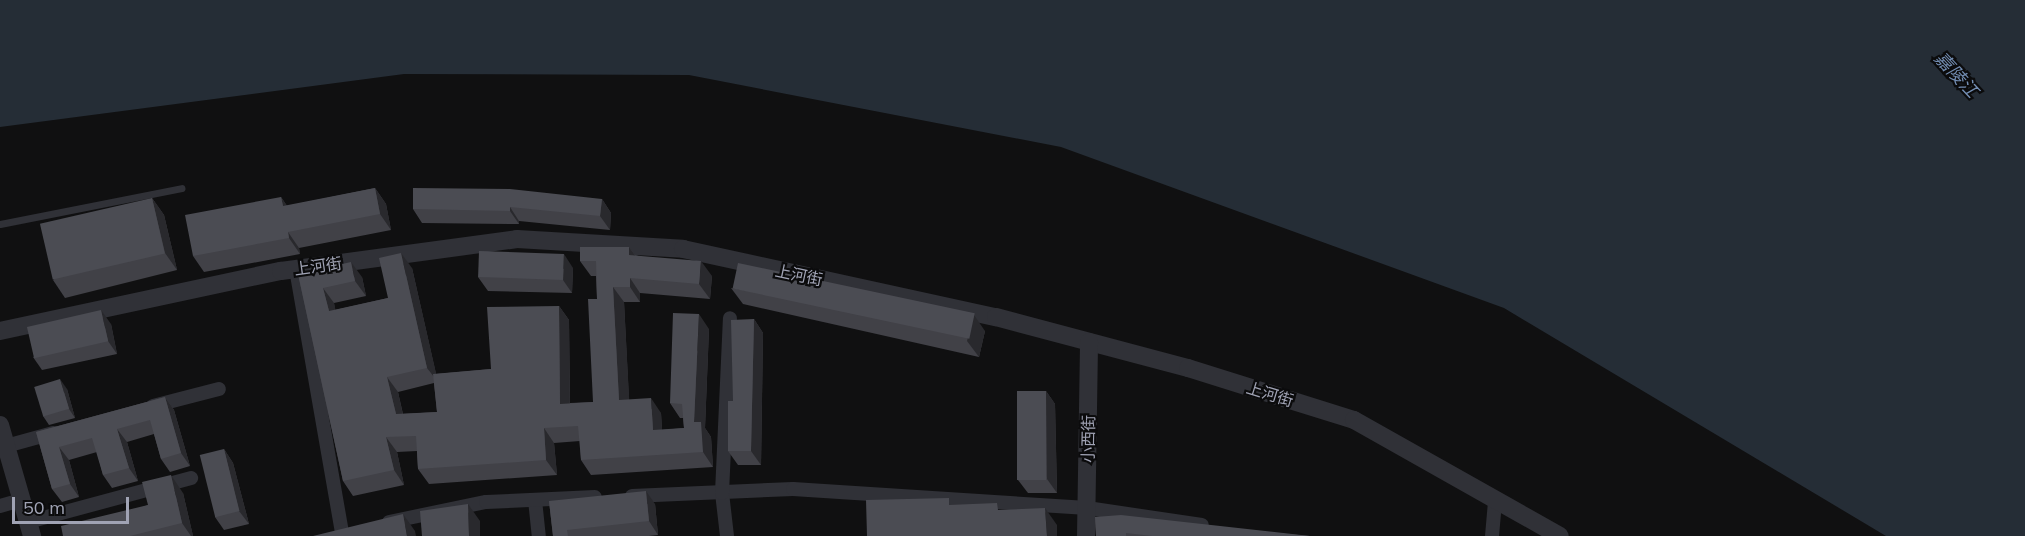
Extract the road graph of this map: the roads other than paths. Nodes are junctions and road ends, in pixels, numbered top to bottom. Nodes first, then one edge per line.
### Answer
1 (181, 188) dead end
2 (0, 224) edge
3 (296, 269) junction
4 (730, 318) edge
5 (0, 331) edge
6 (1089, 342) junction
7 (219, 389) dead end
8 (140, 410) edge
9 (0, 425) edge
10 (73, 428) edge
11 (6, 446) junction
12 (191, 478) dead end
13 (722, 493) junction
14 (21, 500) junction
15 (535, 500) junction
16 (1495, 502) junction
17 (0, 506) edge
18 (1087, 508) junction
19 (375, 525) edge
20 (1221, 528) edge
21 (30, 529) edge
22 (342, 532) edge
23 (539, 536) edge
24 (727, 536) edge
25 (1086, 536) edge
26 (1492, 536) edge
27 (1560, 536) edge

1 - 2 lane
3 - 5 street, 上河街
3 - 6 street, 上河街
3 - 22 street
4 - 13 street
6 - 16 street, 上河街
6 - 18 street, 小西街
7 - 8 street
9 - 11 street
10 - 11 street
11 - 14 street
12 - 21 street
13 - 15 street
13 - 18 street
13 - 24 street
14 - 17 street
14 - 21 street
15 - 19 street
15 - 23 street
16 - 26 street
16 - 27 street, 上河街
18 - 20 street
18 - 25 street, 小西街

